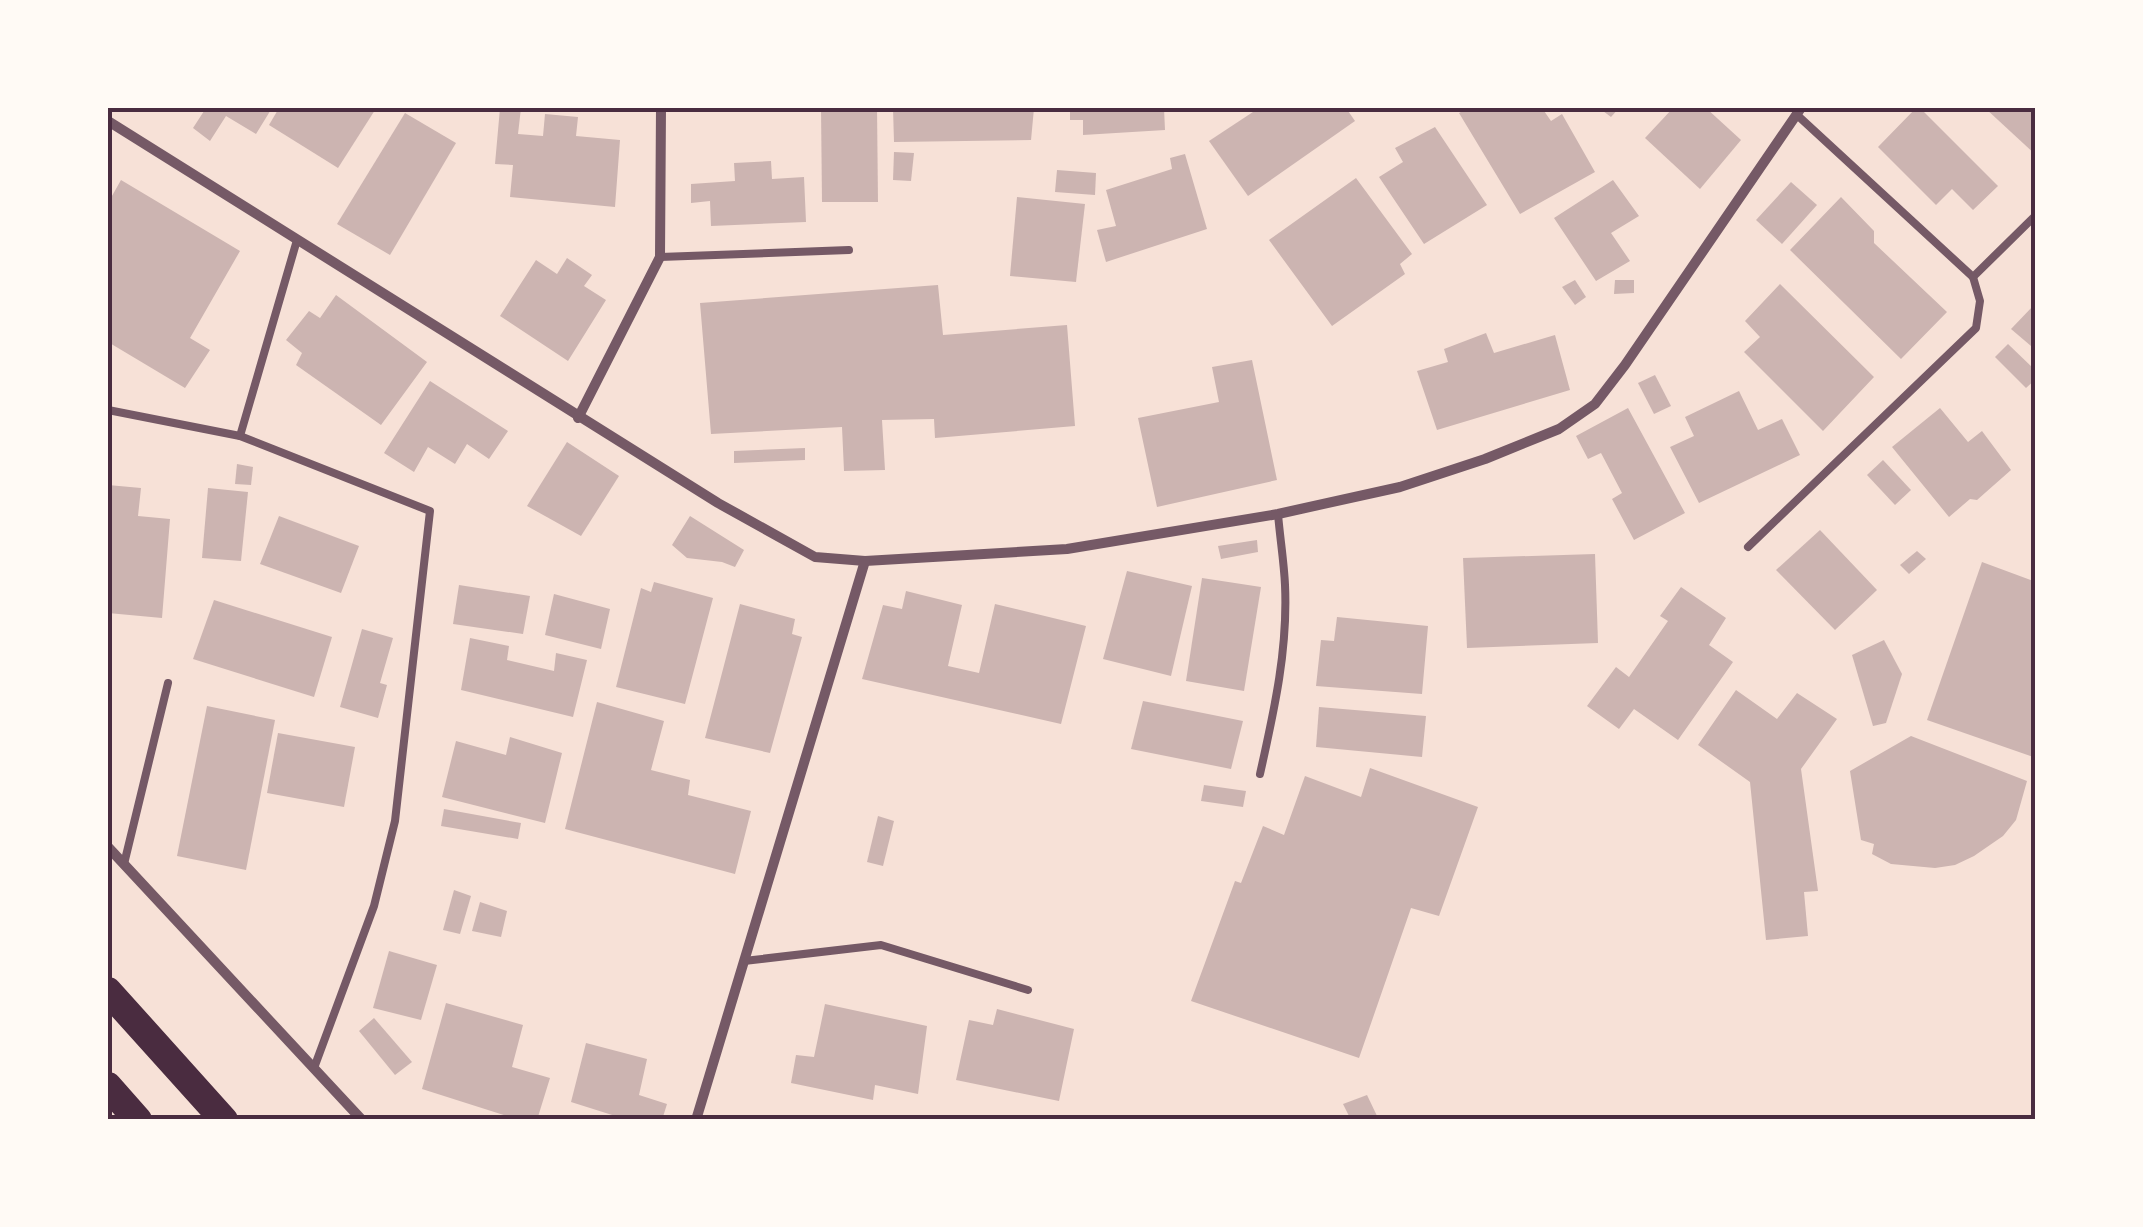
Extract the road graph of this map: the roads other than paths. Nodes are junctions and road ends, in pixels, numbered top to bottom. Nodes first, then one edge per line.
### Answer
1 (661, 108) edge
2 (1798, 111) edge
3 (108, 121) edge
4 (2036, 215) edge
5 (296, 240) junction
6 (849, 250) dead end
7 (660, 257) junction
8 (1973, 277) junction
9 (108, 410) edge
10 (578, 418) junction
11 (240, 436) junction
12 (1278, 514) junction
13 (1748, 547) dead end
14 (865, 561) junction
15 (168, 683) dead end
16 (1260, 774) dead end
17 (108, 847) edge
18 (124, 864) junction
19 (744, 960) junction
20 (1028, 990) dead end
21 (108, 991) edge
22 (314, 1068) junction
23 (108, 1086) edge
24 (138, 1120) edge
25 (224, 1120) edge
26 (362, 1120) edge
27 (696, 1120) edge

1 - 7 street
2 - 8 lane
2 - 12 street
3 - 5 street
4 - 8 lane
5 - 10 street
5 - 11 lane
6 - 7 lane
7 - 10 street
8 - 13 lane
9 - 11 lane
10 - 14 street
11 - 22 lane
12 - 14 street
12 - 16 lane
14 - 19 street
15 - 18 lane
17 - 18 street
18 - 22 street
19 - 20 lane
19 - 27 street
21 - 25 highway
22 - 26 street
23 - 24 highway

